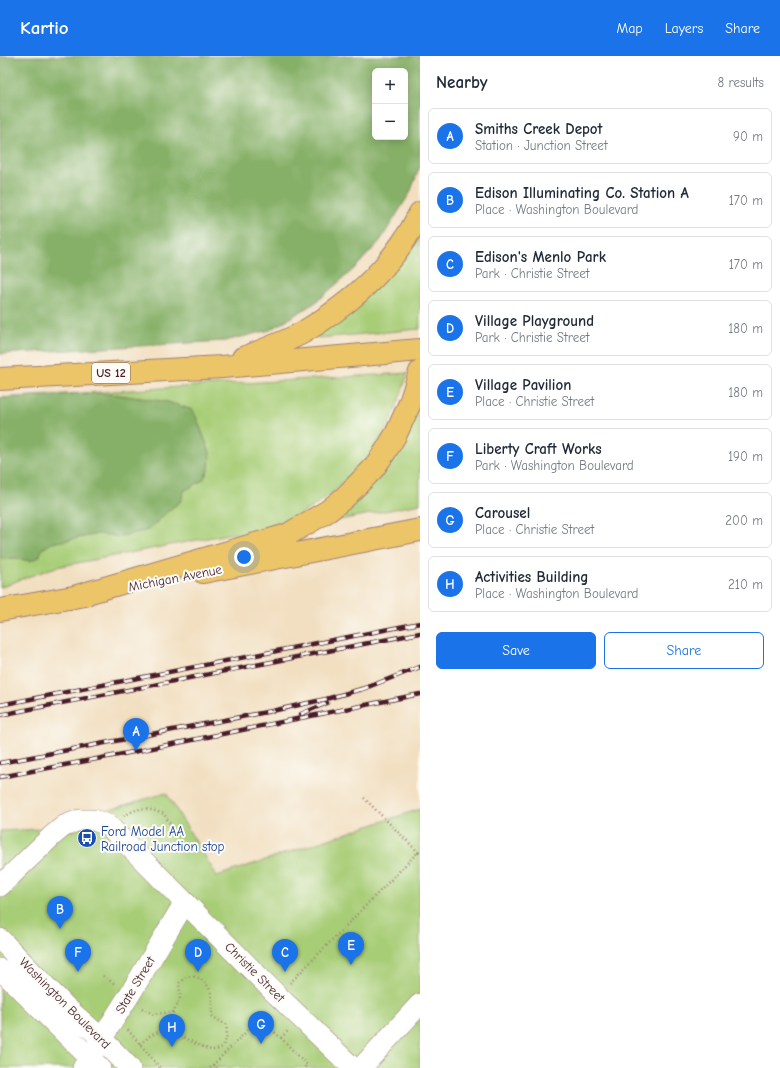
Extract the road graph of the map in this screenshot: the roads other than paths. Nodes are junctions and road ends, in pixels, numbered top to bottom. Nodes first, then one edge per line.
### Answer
1 (420, 213) edge
2 (420, 350) edge
3 (222, 367) junction
4 (420, 372) edge
5 (0, 379) edge
6 (420, 530) edge
7 (70, 598) junction
8 (0, 610) edge
9 (0, 886) edge
10 (185, 902) junction
11 (0, 939) edge
12 (0, 969) edge
13 (420, 1004) edge
14 (102, 1039) junction
15 (91, 1064) edge
16 (130, 1068) edge
17 (353, 1068) edge
18 (361, 1068) edge

1 - 3 main road
2 - 3 main road, US 12
3 - 5 main road, US 12
4 - 7 main road
6 - 7 main road, Michigan Avenue
7 - 8 main road, Michigan Avenue
9 - 10 street, Christie Street
10 - 14 street, State Street
10 - 17 street, Christie Street
11 - 14 street, Washington Boulevard
12 - 15 street, Washington Boulevard
13 - 18 street
14 - 15 street, State Street
14 - 16 street, Washington Boulevard

